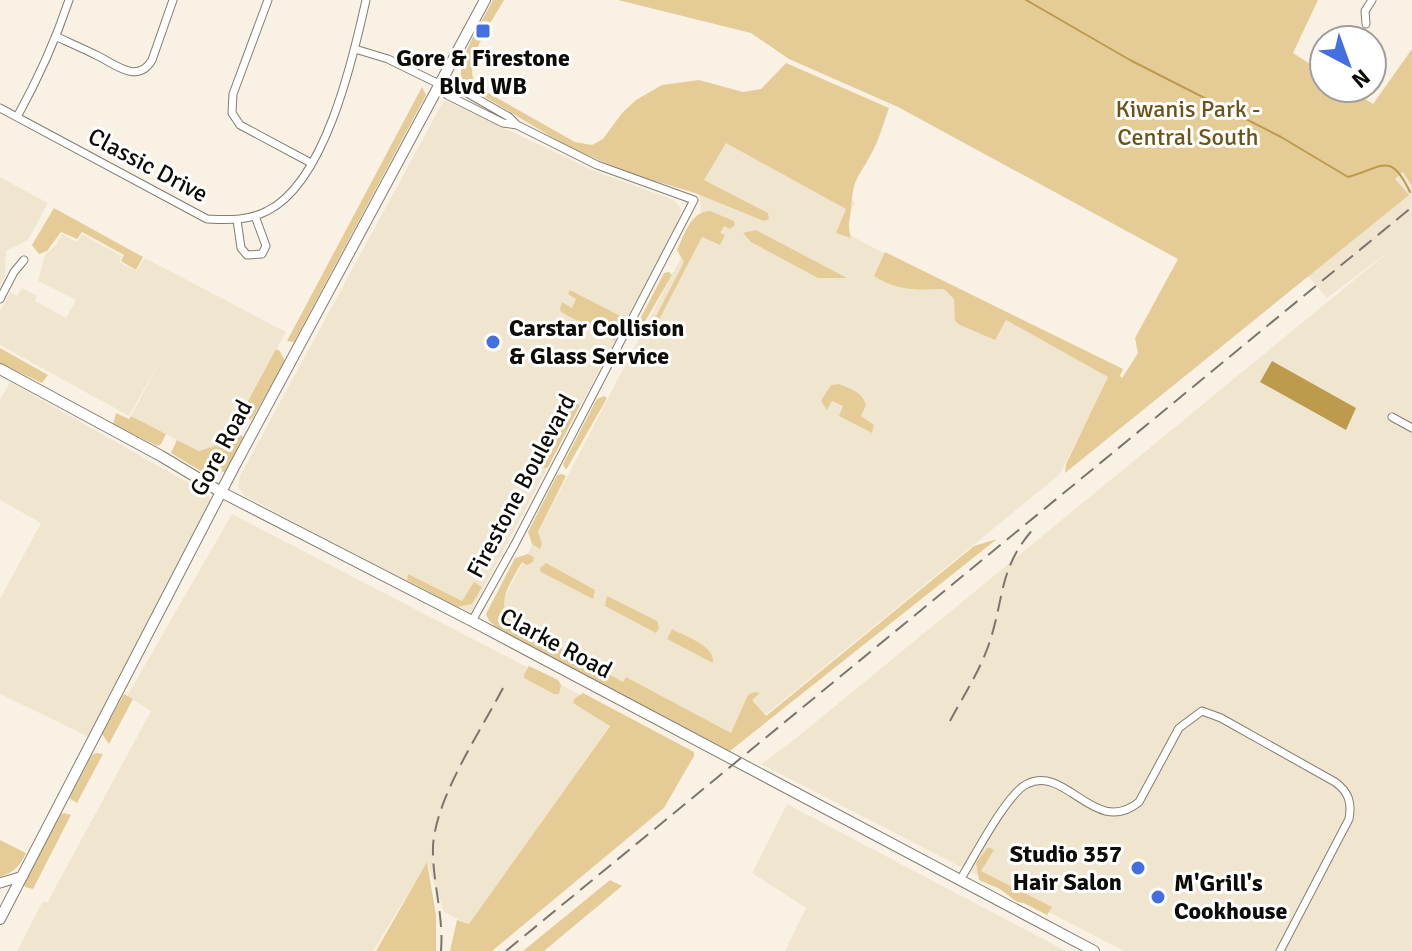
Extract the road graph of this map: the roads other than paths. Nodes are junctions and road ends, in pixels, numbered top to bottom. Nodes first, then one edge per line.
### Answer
1 (69, 0) edge
2 (173, 0) edge
3 (268, 0) edge
4 (366, 0) edge
5 (485, 0) edge
6 (1372, 0) edge
7 (1366, 24) dead end
8 (57, 37) junction
9 (355, 49) junction
10 (441, 85) junction
11 (0, 108) edge
12 (17, 117) junction
13 (311, 163) junction
14 (255, 216) junction
15 (237, 220) junction
16 (24, 260) dead end
17 (0, 299) edge
18 (0, 369) edge
19 (1392, 417) dead end
20 (1412, 428) edge
21 (221, 492) junction
22 (472, 621) junction
23 (23, 876) junction
24 (960, 880) junction
25 (0, 883) edge
26 (0, 919) edge
27 (1094, 951) edge
28 (1280, 951) edge

1 - 8 street
2 - 8 street
3 - 13 street
4 - 9 street, Classic Drive
5 - 10 main road, Gore Road
6 - 7 street
8 - 12 street
9 - 10 street, Firestone Boulevard
9 - 13 street, Classic Drive
10 - 21 main road, Gore Road
10 - 22 street, Firestone Boulevard
11 - 12 street, Classic Drive
12 - 15 street, Classic Drive
13 - 14 street, Classic Drive
14 - 15 street, Classic Drive
14 - 15 street
16 - 17 street
18 - 21 main road, Clarke Road
19 - 20 street
21 - 22 main road, Clarke Road
21 - 23 main road, Gore Road
22 - 24 main road, Clarke Road
23 - 25 street
23 - 26 main road, Gore Road
24 - 27 main road, Clarke Road
24 - 28 street

